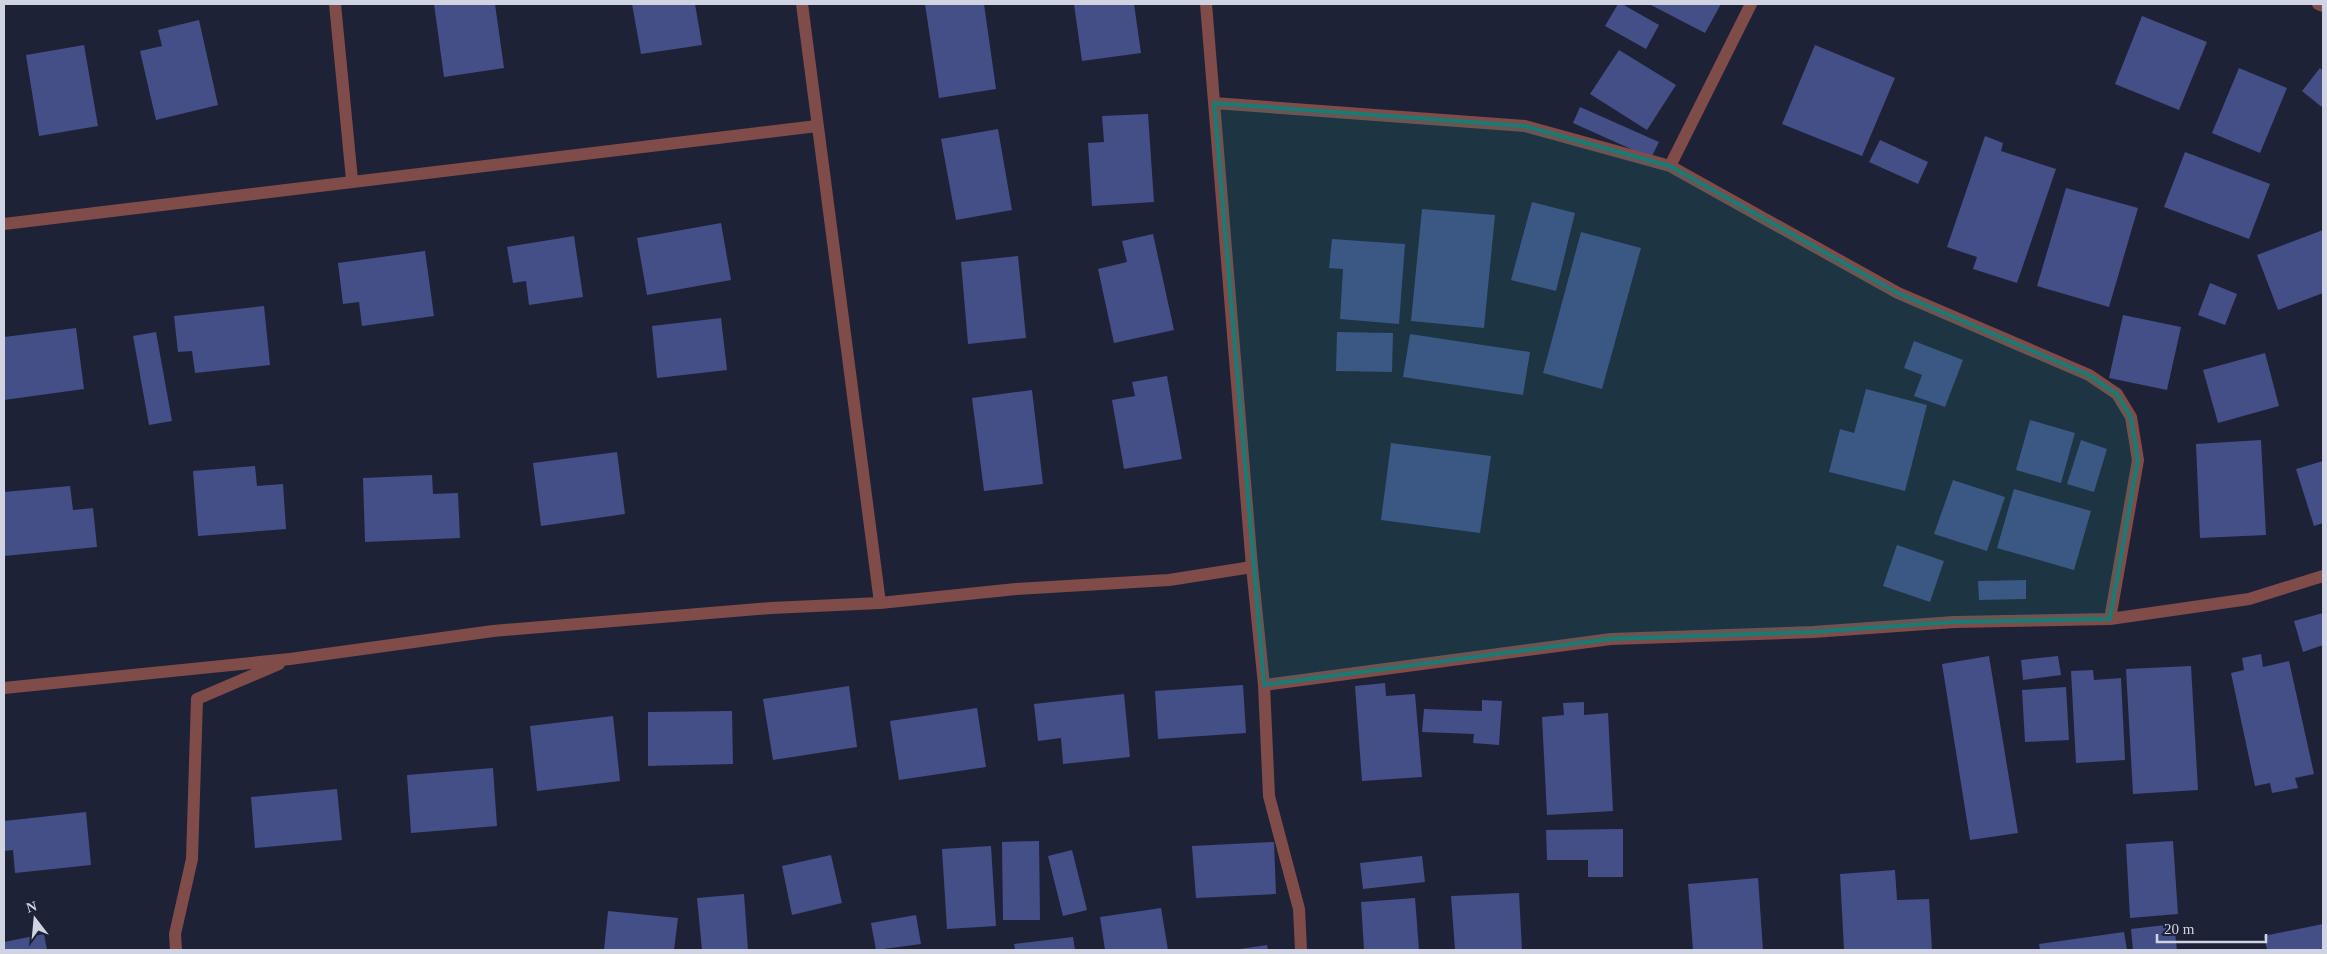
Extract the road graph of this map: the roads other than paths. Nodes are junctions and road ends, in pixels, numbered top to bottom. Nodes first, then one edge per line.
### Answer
1 (335, 4) edge
2 (802, 4) edge
3 (1206, 4) edge
4 (1751, 4) edge
5 (2318, 4) edge
6 (2323, 6) edge
7 (1214, 103) junction
8 (817, 126) junction
9 (1670, 166) junction
10 (352, 180) junction
11 (4, 224) edge
12 (1252, 567) junction
13 (2323, 576) edge
14 (880, 603) junction
15 (2110, 619) junction
16 (290, 659) junction
17 (1264, 685) junction
18 (4, 688) edge
19 (176, 950) edge
20 (1301, 950) edge

1 - 10 street
2 - 8 street
3 - 7 street
4 - 9 street
5 - 6 street
7 - 9 street
7 - 12 street
8 - 10 street
8 - 14 street
9 - 15 street
10 - 11 street
12 - 14 street
12 - 17 street
13 - 15 street
14 - 16 street
15 - 17 street
16 - 18 street
16 - 19 street
17 - 20 street

